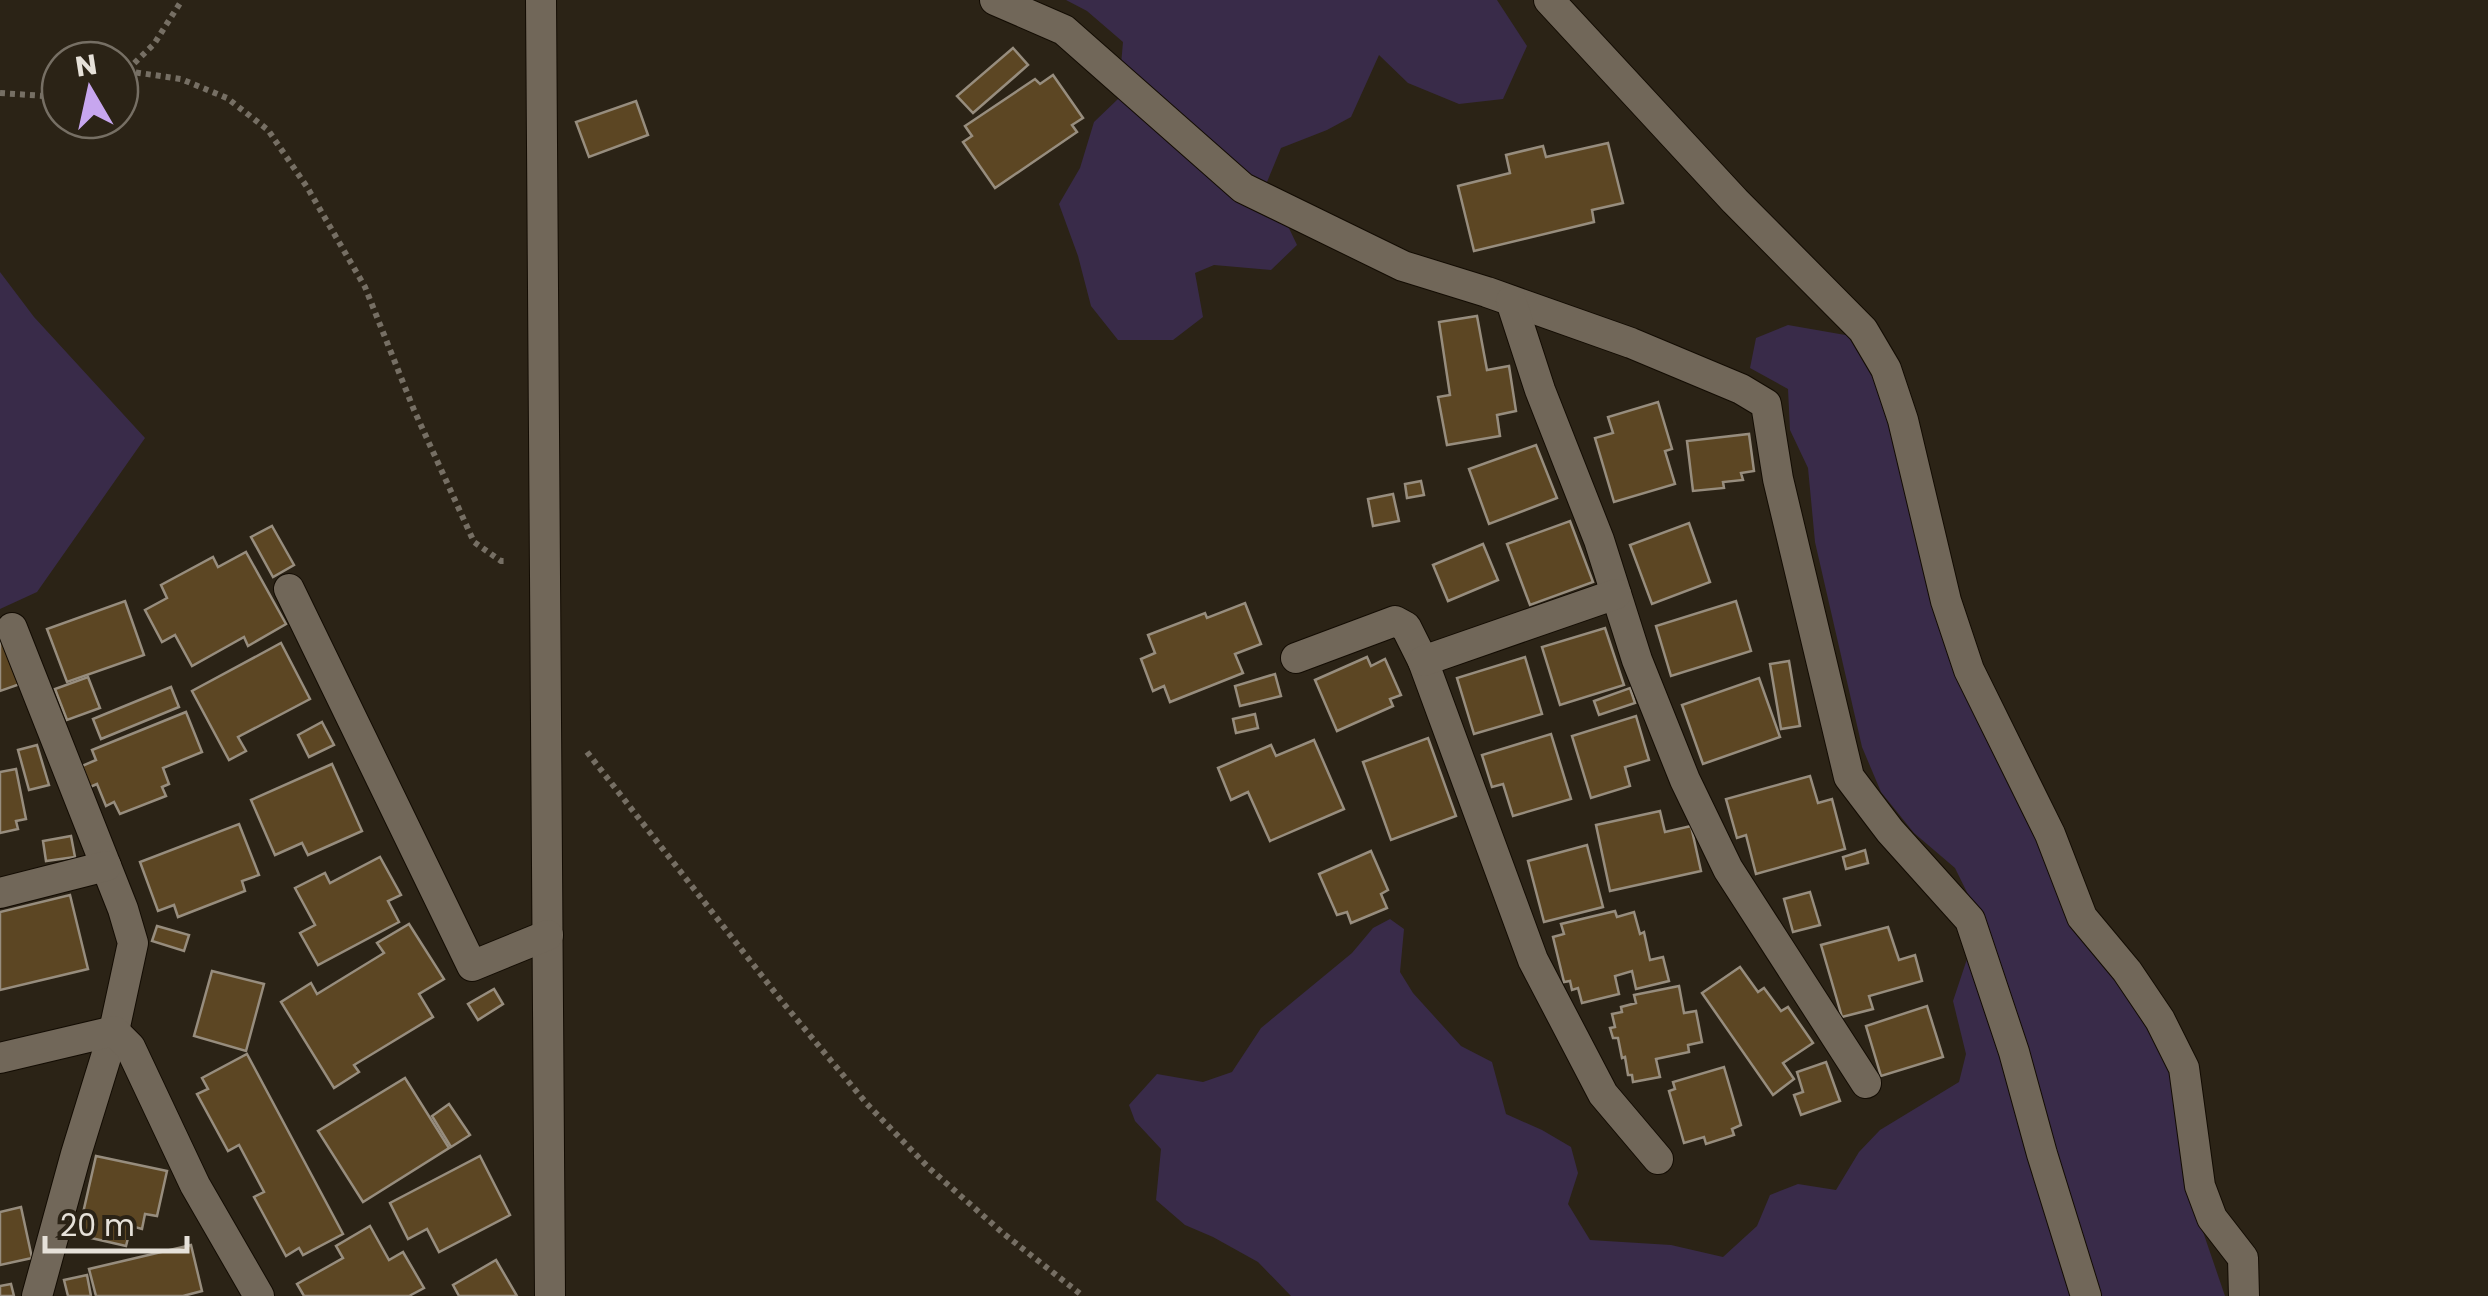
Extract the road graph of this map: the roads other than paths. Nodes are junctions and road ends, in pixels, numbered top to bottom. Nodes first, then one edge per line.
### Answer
1 (540, 0) edge
2 (995, 0) edge
3 (1548, 0) edge
4 (1510, 300) junction
5 (289, 590) dead end
6 (1616, 594) junction
7 (12, 628) dead end
8 (1296, 658) dead end
9 (1423, 660) junction
10 (106, 866) junction
11 (0, 894) edge
12 (548, 936) junction
13 (114, 1031) junction
14 (0, 1058) edge
15 (1866, 1083) dead end
16 (1658, 1160) dead end
17 (37, 1296) edge
18 (260, 1296) edge
19 (550, 1296) edge
20 (2086, 1296) edge
21 (2244, 1296) edge

1 - 12 street
2 - 4 street
3 - 21 street
4 - 6 street
4 - 20 street
5 - 12 street
6 - 9 street
6 - 15 street
7 - 10 street
8 - 9 street
9 - 16 street
10 - 11 street
10 - 13 street
12 - 19 street
13 - 14 street
13 - 17 street
13 - 18 street

